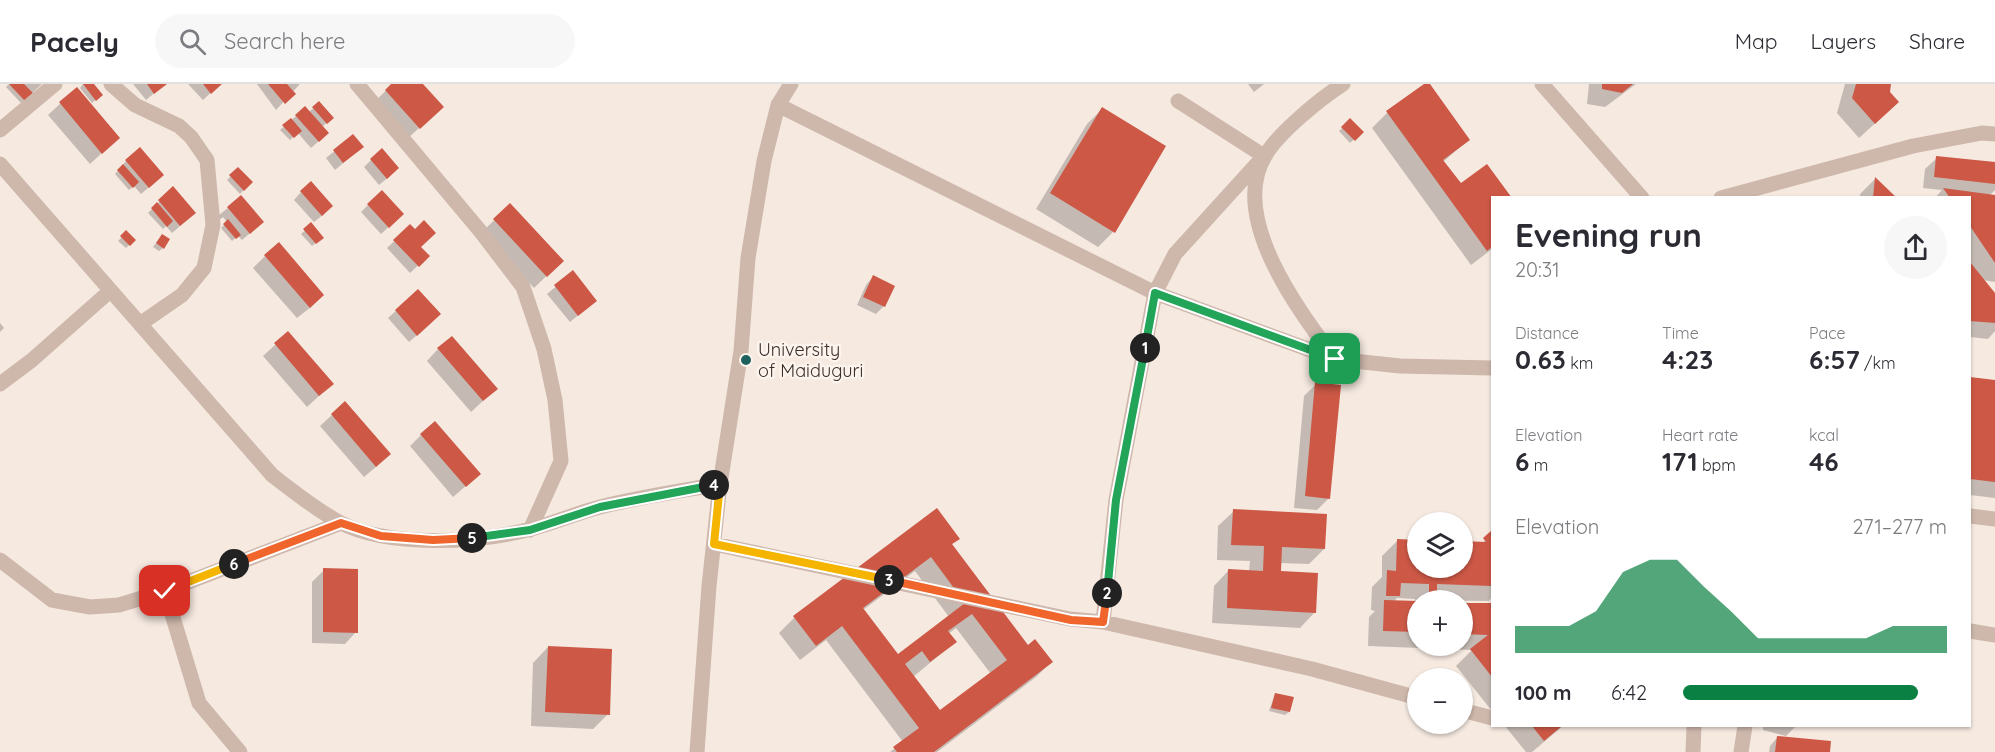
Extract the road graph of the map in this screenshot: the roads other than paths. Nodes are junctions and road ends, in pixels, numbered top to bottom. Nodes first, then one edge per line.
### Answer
1 (55, 84) edge
2 (111, 84) edge
3 (357, 84) edge
4 (791, 84) edge
5 (1343, 84) edge
6 (1542, 84) edge
7 (1178, 101) dead end
8 (778, 105) junction
9 (0, 130) edge
10 (1995, 134) edge
11 (1264, 156) junction
12 (0, 164) edge
13 (1640, 196) edge
14 (1728, 196) edge
15 (110, 291) junction
16 (1155, 293) junction
17 (140, 324) junction
18 (1335, 359) junction
19 (1491, 368) edge
20 (0, 384) edge
21 (720, 484) junction
22 (1971, 516) edge
23 (1995, 519) edge
24 (341, 523) junction
25 (530, 530) junction
26 (714, 544) junction
27 (0, 560) edge
28 (165, 591) junction
29 (1103, 622) junction
30 (1971, 631) edge
31 (1995, 636) edge
32 (1407, 695) edge
33 (1473, 713) edge
34 (1491, 718) edge
35 (1694, 727) edge
36 (1745, 727) edge
37 (240, 752) edge
38 (697, 752) edge
39 (1693, 752) edge
40 (1741, 752) edge

1 - 9 street
2 - 17 street
3 - 25 street
4 - 8 street
5 - 11 street
6 - 13 street
7 - 11 street
8 - 16 street
8 - 21 street
10 - 14 street
11 - 16 street
11 - 18 street
12 - 15 street
15 - 17 street
15 - 20 street
16 - 18 street
16 - 29 street
17 - 24 street
18 - 19 street
21 - 25 street
21 - 26 street
22 - 23 street
24 - 25 street
24 - 28 street
26 - 29 street
26 - 38 street
27 - 28 street
28 - 37 street
29 - 32 street
30 - 31 street
33 - 34 street
35 - 39 street
36 - 40 street

